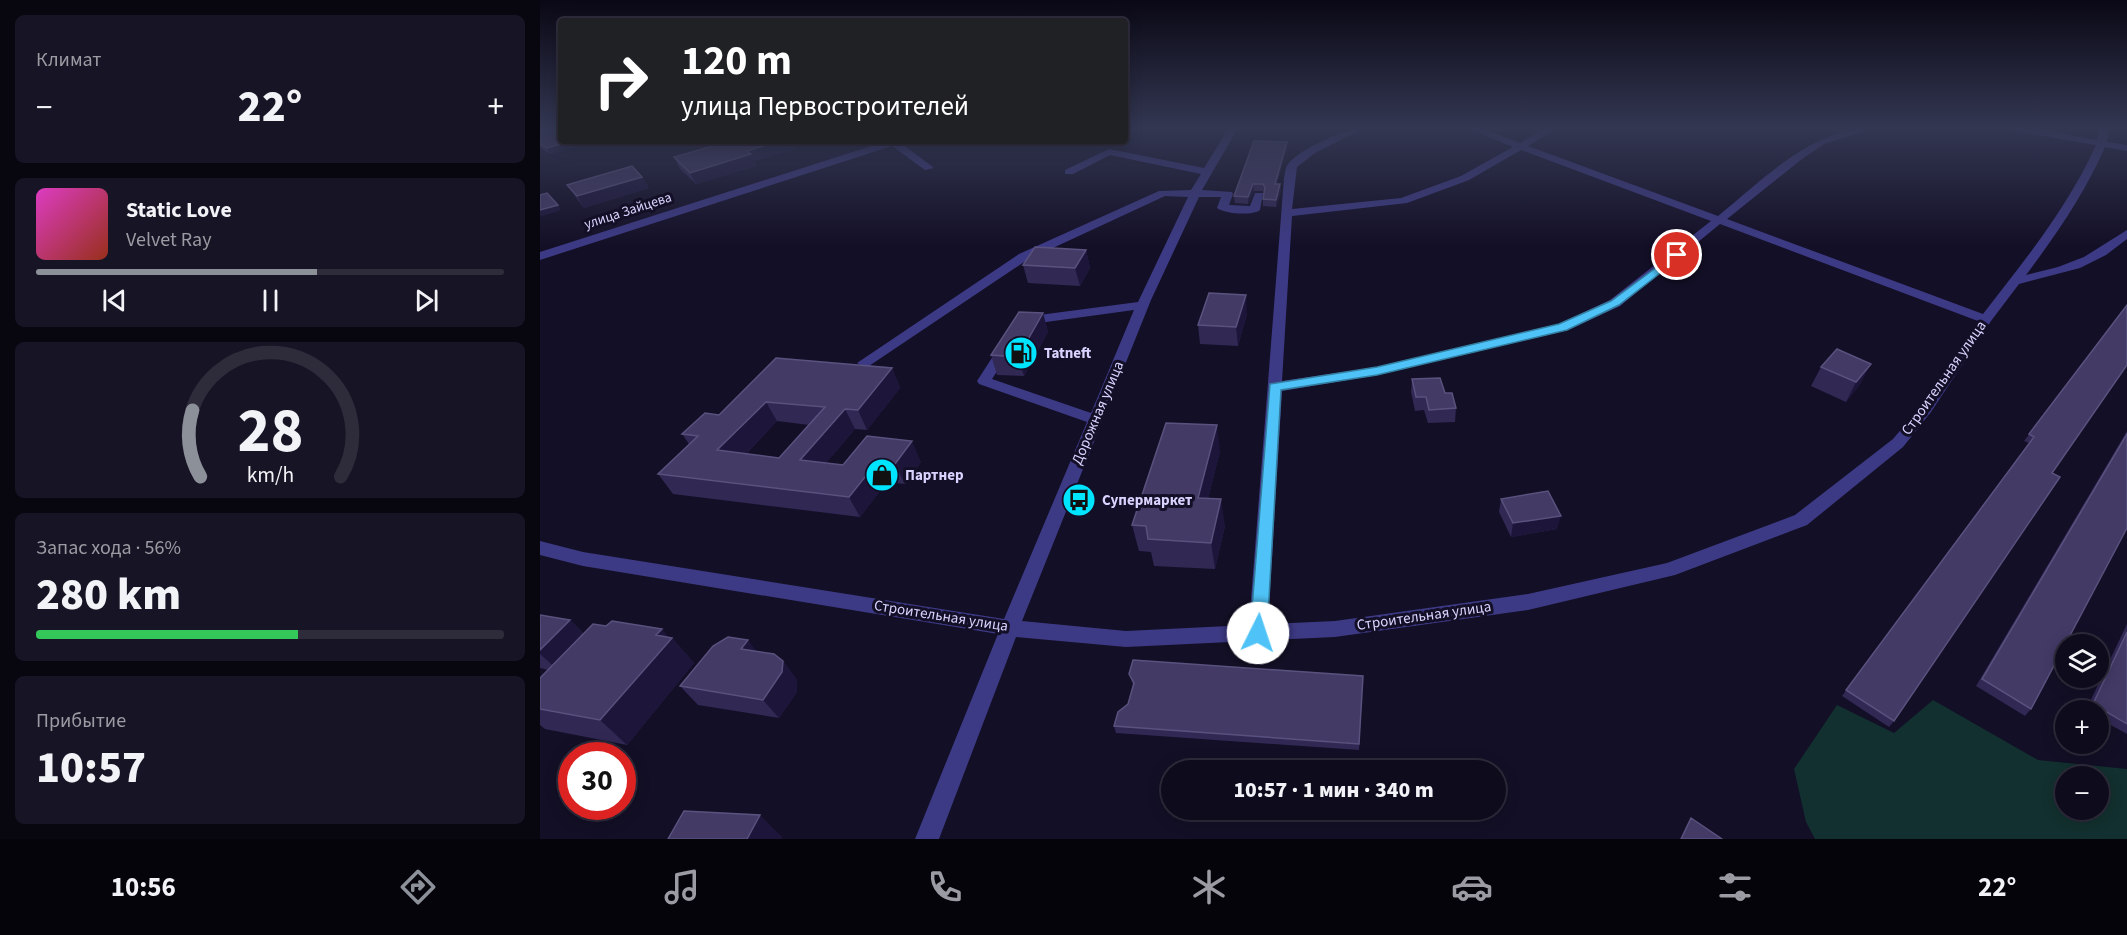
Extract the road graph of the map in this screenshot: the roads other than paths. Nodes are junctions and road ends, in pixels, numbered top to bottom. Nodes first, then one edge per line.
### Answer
1 (817, 167) edge
2 (1078, 167) edge
3 (1183, 167) edge
4 (1210, 167) edge
5 (1292, 167) edge
6 (1484, 167) edge
7 (1578, 167) edge
8 (1788, 167) edge
9 (2091, 167) edge
10 (1069, 172) dead end
11 (1207, 172) junction
12 (1196, 193) junction
13 (1259, 195) dead end
14 (1287, 213) junction
15 (1719, 219) junction
16 (2127, 233) edge
17 (540, 256) edge
18 (2018, 281) junction
19 (1143, 305) junction
20 (1986, 319) junction
21 (864, 363) edge
22 (1275, 387) junction
23 (1095, 420) junction
24 (540, 548) edge
25 (1009, 628) junction
26 (1258, 633) junction
27 (927, 839) edge

1 - 17 street, улица Зайцева
2 - 10 street
3 - 11 street
4 - 11 street, Дорожная улица
5 - 14 street
6 - 14 street
7 - 15 street
8 - 15 street
9 - 18 street, Строительная улица
11 - 12 street, Дорожная улица
12 - 13 street
12 - 19 street, Дорожная улица
12 - 21 street
14 - 22 street
15 - 20 street
15 - 22 street
16 - 18 street
18 - 20 street, Строительная улица
19 - 23 street, Дорожная улица
19 - 23 street
20 - 26 street, Строительная улица
22 - 26 street
23 - 25 street, Дорожная улица
24 - 25 street, Строительная улица
25 - 26 street, Строительная улица
25 - 27 street, Дорожная улица

